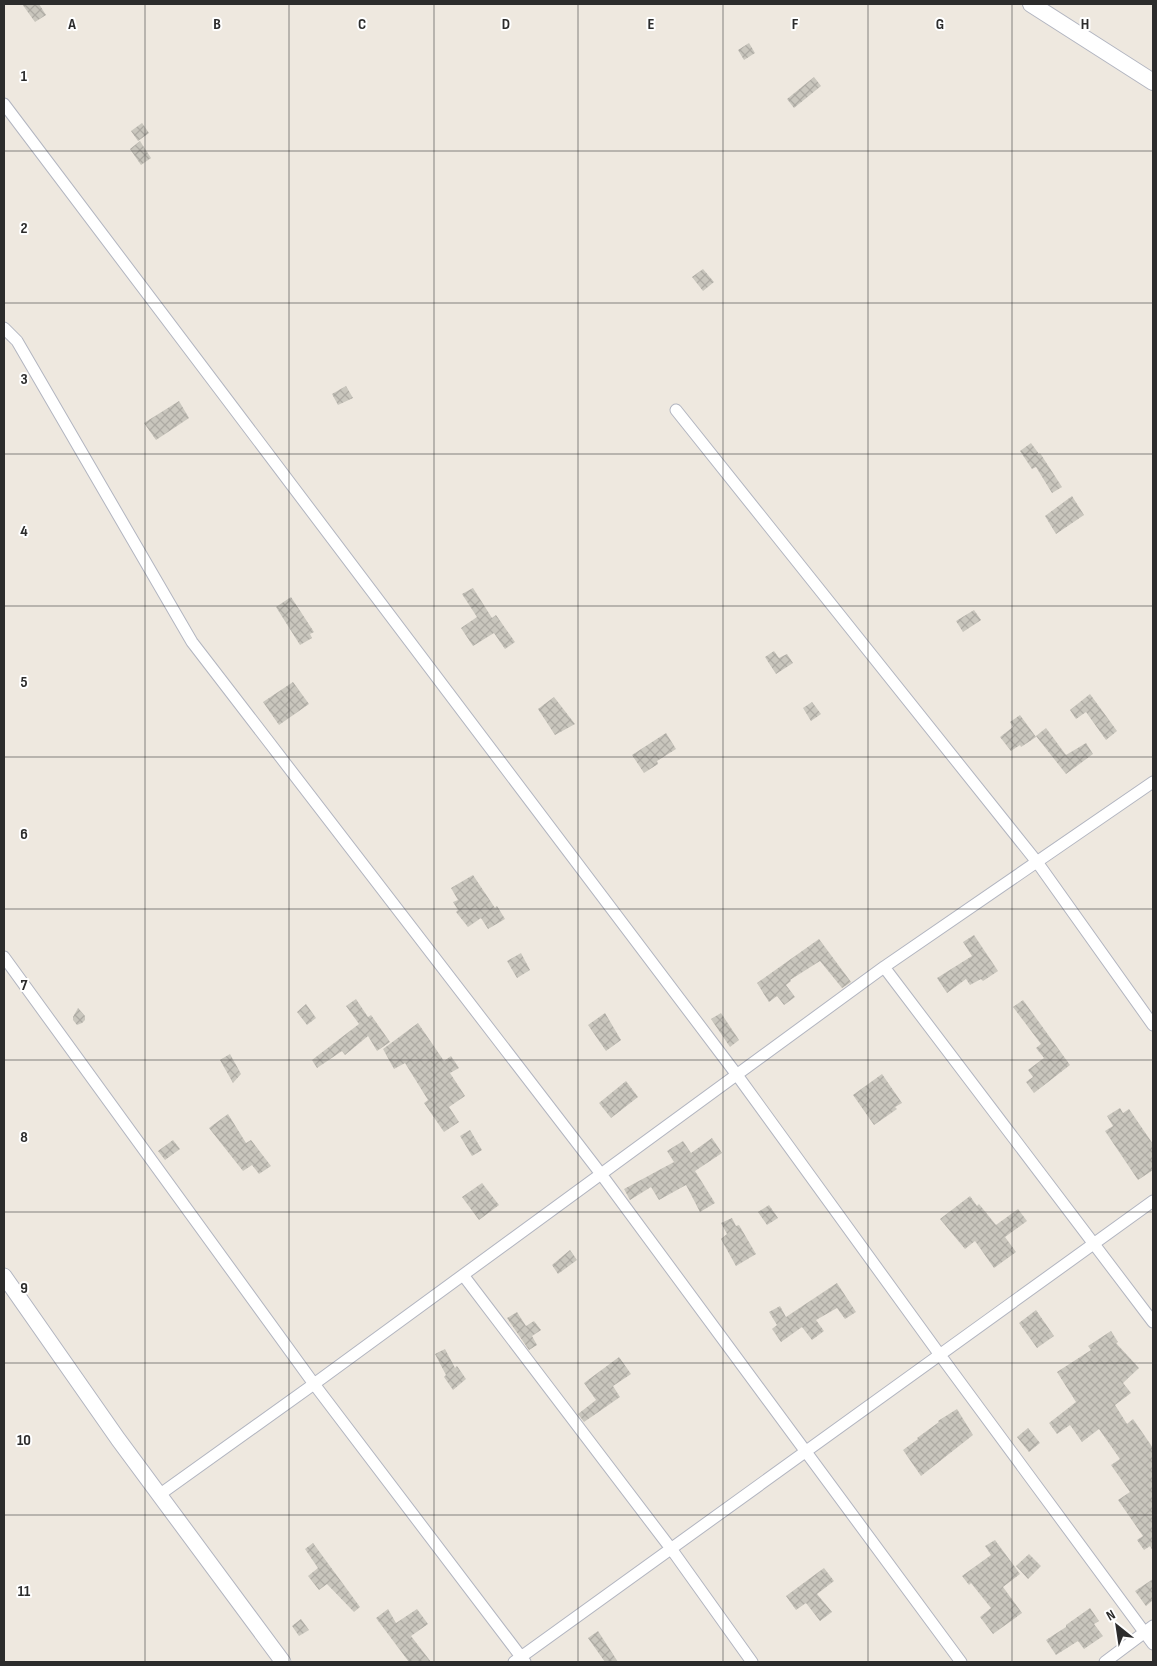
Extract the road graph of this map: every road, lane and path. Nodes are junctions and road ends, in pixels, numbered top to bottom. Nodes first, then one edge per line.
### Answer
1 (1031, 4) edge
2 (1153, 82) edge
3 (4, 104) edge
4 (4, 328) edge
5 (676, 410) dead end
6 (1153, 782) edge
7 (1038, 862) junction
8 (4, 957) edge
9 (884, 967) junction
10 (1153, 1024) edge
11 (737, 1075) junction
12 (601, 1174) junction
13 (1153, 1201) edge
14 (1094, 1244) junction
15 (463, 1275) junction
16 (4, 1276) edge
17 (1153, 1322) edge
18 (940, 1355) junction
19 (314, 1384) junction
20 (806, 1452) junction
21 (159, 1494) junction
22 (672, 1550) junction
23 (1149, 1629) edge
24 (1153, 1644) edge
25 (520, 1661) edge
26 (283, 1662) edge
27 (752, 1662) edge
28 (961, 1662) edge
29 (1105, 1662) edge

1 - 2 main road
3 - 11 street
4 - 12 street
5 - 7 street
6 - 7 street
7 - 9 street
7 - 10 street
8 - 19 street
9 - 11 street
9 - 14 street
11 - 12 street
11 - 18 street
12 - 15 street
12 - 20 street
13 - 14 street
14 - 17 street
14 - 18 street
15 - 19 street
15 - 22 street
16 - 21 street
18 - 20 street
18 - 23 street
19 - 21 street
19 - 25 street
20 - 22 street
20 - 28 street
21 - 26 street
22 - 25 street
22 - 27 street
23 - 24 street
23 - 29 street

